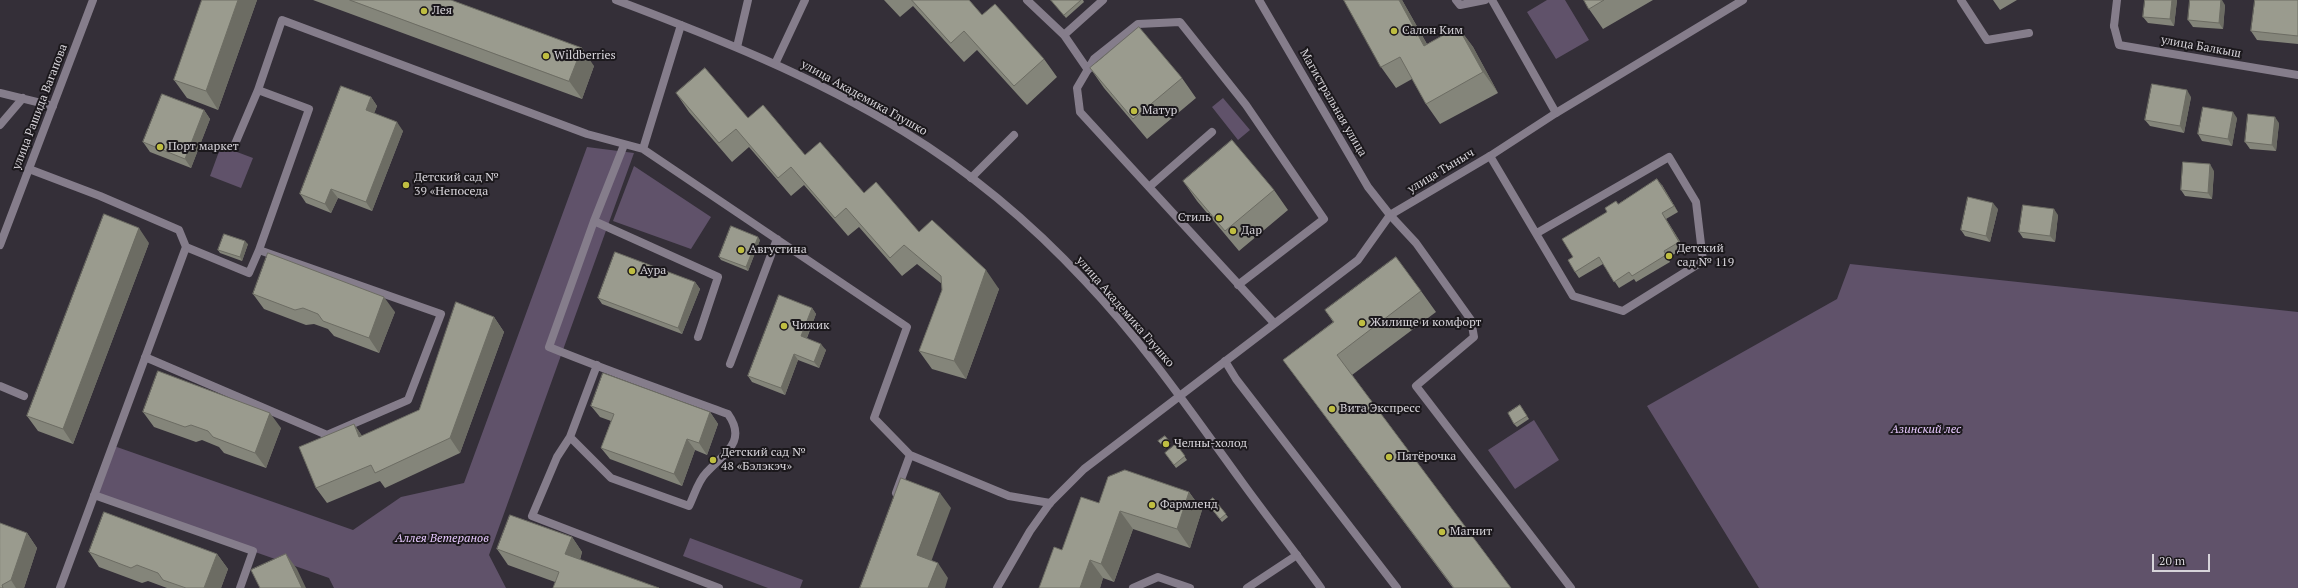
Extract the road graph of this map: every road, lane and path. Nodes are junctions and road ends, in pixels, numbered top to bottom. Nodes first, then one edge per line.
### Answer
1 (93, 0) edge
2 (616, 0) edge
3 (748, 0) edge
4 (805, 0) edge
5 (1027, 0) edge
6 (1103, 0) edge
7 (1259, 0) edge
8 (1456, 0) edge
9 (1485, 0) edge
10 (1492, 0) edge
11 (1742, 0) edge
12 (1961, 0) edge
13 (2118, 0) edge
14 (681, 25) junction
15 (2030, 33) dead end
16 (1064, 36) junction
17 (736, 47) junction
18 (775, 64) junction
19 (1088, 70) junction
20 (2298, 75) edge
21 (258, 90) junction
22 (0, 93) edge
23 (23, 98) junction
24 (53, 106) junction
25 (1556, 113) junction
26 (0, 125) edge
27 (1212, 132) dead end
28 (1014, 135) dead end
29 (235, 144) dead end
30 (624, 145) junction
31 (643, 149) junction
32 (1490, 156) junction
33 (29, 169) junction
34 (971, 178) junction
35 (1149, 187) junction
36 (1390, 215) junction
37 (594, 221) junction
38 (1537, 233) junction
39 (777, 239) junction
40 (0, 245) edge
41 (186, 248) junction
42 (259, 250) junction
43 (1238, 285) junction
44 (1274, 323) junction
45 (698, 337) dead end
46 (146, 358) junction
47 (1225, 361) junction
48 (730, 364) dead end
49 (597, 365) junction
50 (0, 386) edge
51 (24, 396) dead end
52 (1179, 396) junction
53 (570, 437) junction
54 (910, 455) junction
55 (94, 495) junction
56 (894, 499) edge
57 (1050, 503) junction
58 (1297, 555) junction
59 (60, 588) edge
60 (240, 588) edge
61 (719, 588) edge
62 (997, 588) edge
63 (1133, 588) edge
64 (1190, 588) edge
65 (1247, 588) edge
66 (1321, 588) edge
67 (1397, 588) edge
68 (1571, 588) edge

1 - 24 street, улица Рашида Вагапова
2 - 14 street, улица Академика Глушко
3 - 17 street
4 - 18 street
5 - 16 street
6 - 16 street
7 - 36 street, Магистральная улица
8 - 9 street
10 - 25 street
11 - 25 street, улица Тыныч
12 - 15 street
13 - 20 street, улица Балкыш
14 - 17 street, улица Академика Глушко
14 - 31 street
16 - 19 street
17 - 18 street, улица Академика Глушко
18 - 34 street, улица Академика Глушко
19 - 35 street
19 - 43 street
21 - 29 street
21 - 30 street
21 - 42 street
22 - 23 street
23 - 24 street
23 - 26 street
24 - 33 street, улица Рашида Вагапова
25 - 32 street, улица Тыныч
27 - 35 street
28 - 34 street
30 - 31 street
30 - 37 street
31 - 39 street
32 - 36 street, улица Тыныч
32 - 38 street
33 - 40 street, улица Рашида Вагапова
33 - 41 street
34 - 52 street, улица Академика Глушко
35 - 43 street
36 - 44 street, улица Тыныч
36 - 68 street, Магистральная улица
37 - 45 street
37 - 49 street
38 - 38 street
39 - 48 street
39 - 54 street
41 - 42 street
41 - 46 street
42 - 46 street
43 - 44 street
44 - 47 street, улица Тыныч
46 - 55 street
47 - 52 street, улица Тыныч
47 - 67 street
49 - 53 street
49 - 53 street
50 - 51 street
52 - 57 street, улица Тыныч
52 - 58 street, улица Академика Глушко
53 - 61 street
54 - 56 street
54 - 57 street
55 - 59 street
55 - 60 street
57 - 62 street, улица Тыныч
58 - 65 street
58 - 66 street, улица Академика Глушко
63 - 64 street

